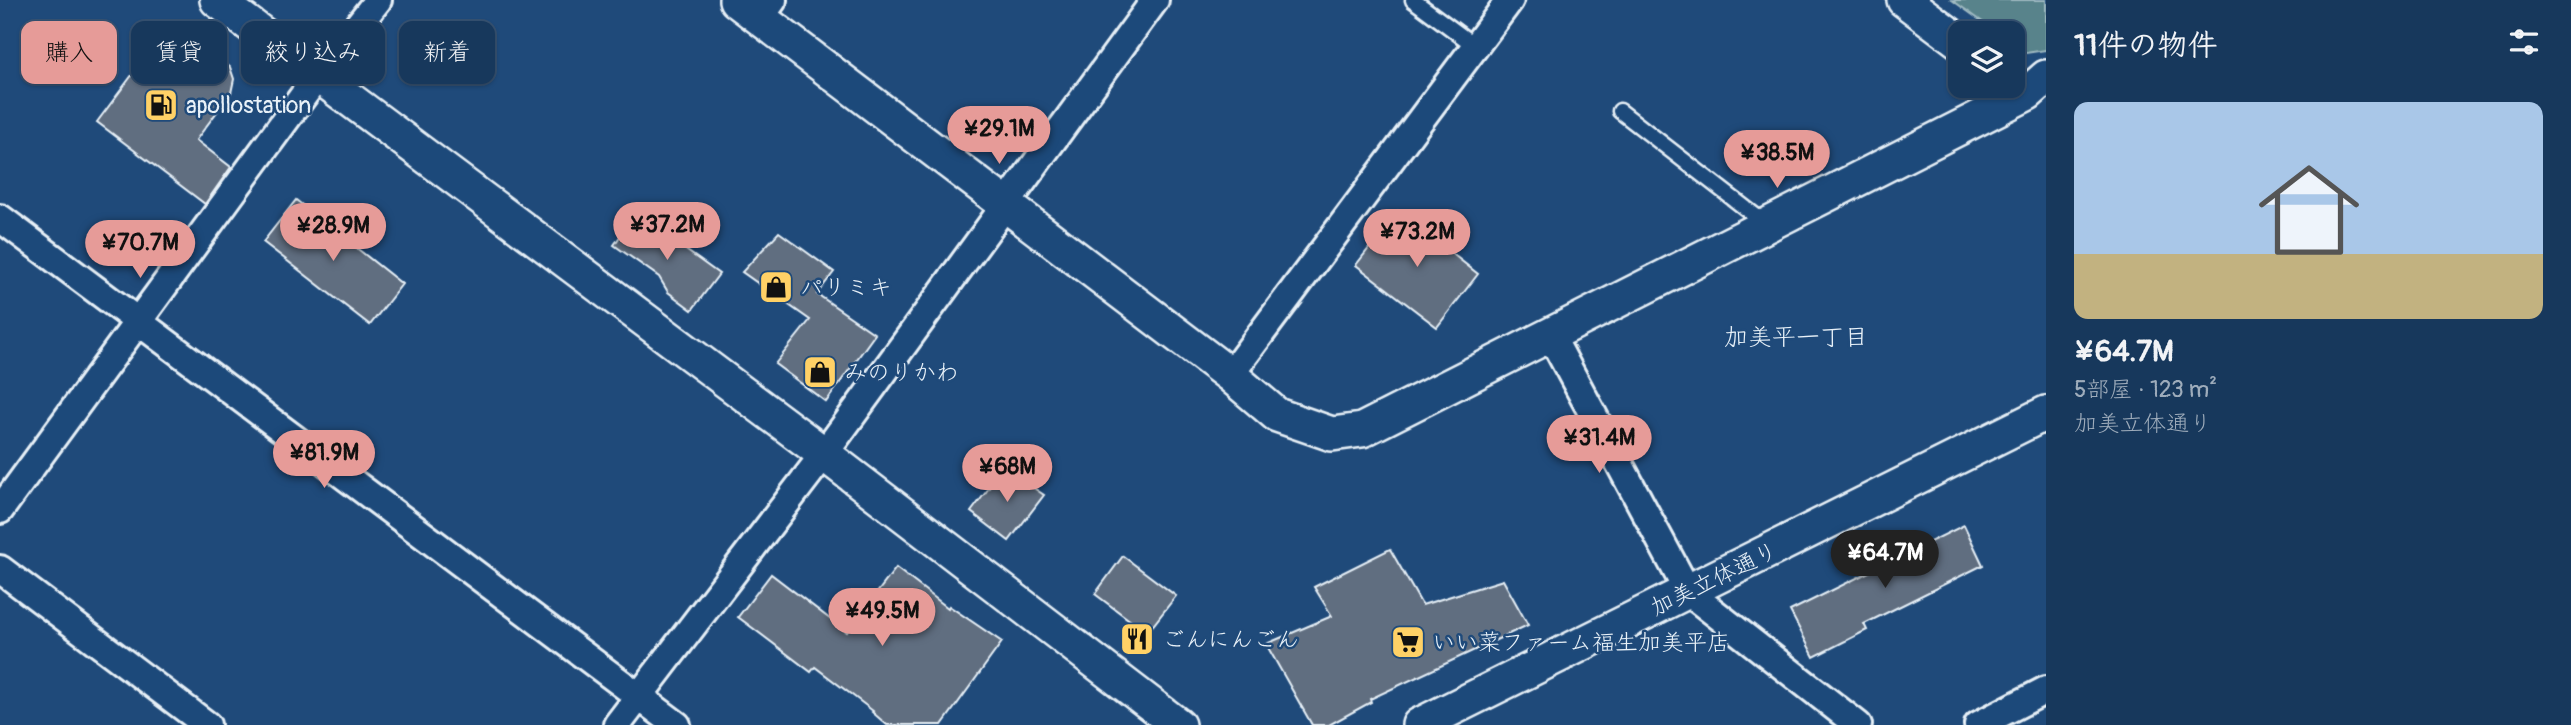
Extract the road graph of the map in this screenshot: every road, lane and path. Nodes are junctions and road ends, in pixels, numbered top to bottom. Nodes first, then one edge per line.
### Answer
1 (217, 0) edge
2 (378, 0) edge
3 (1155, 0) edge
4 (1413, 0) edge
5 (1510, 0) edge
6 (1904, 0) edge
7 (757, 6) edge
8 (244, 21) edge
9 (361, 21) edge
10 (1948, 33) edge
11 (1475, 46) junction
12 (312, 84) edge
13 (326, 84) edge
14 (2033, 91) edge
15 (1620, 111) dead end
16 (1005, 205) junction
17 (0, 218) edge
18 (1767, 225) junction
19 (138, 322) junction
20 (1551, 335) junction
21 (1230, 375) junction
22 (2046, 413) edge
23 (824, 454) junction
24 (0, 510) edge
25 (0, 569) edge
26 (1688, 592) junction
27 (2046, 691) edge
28 (639, 696) junction
29 (207, 725) edge
30 (617, 725) edge
31 (677, 725) edge
32 (1178, 725) edge
33 (1419, 725) edge
34 (1858, 725) edge
35 (1978, 725) edge

1 - 8 street
2 - 9 street
3 - 16 street
4 - 11 lane
5 - 11 street
6 - 10 street
7 - 16 street
11 - 21 street
12 - 19 street
13 - 23 street
14 - 18 street
15 - 18 lane
16 - 21 street
16 - 23 street
17 - 19 street
18 - 20 street
19 - 24 street
19 - 28 street
20 - 21 street
20 - 26 street
22 - 26 street, 加美立体通り
23 - 28 street
23 - 32 street
25 - 29 street
26 - 33 street, 加美立体通り
26 - 34 street
27 - 35 street
28 - 30 street
28 - 31 street

